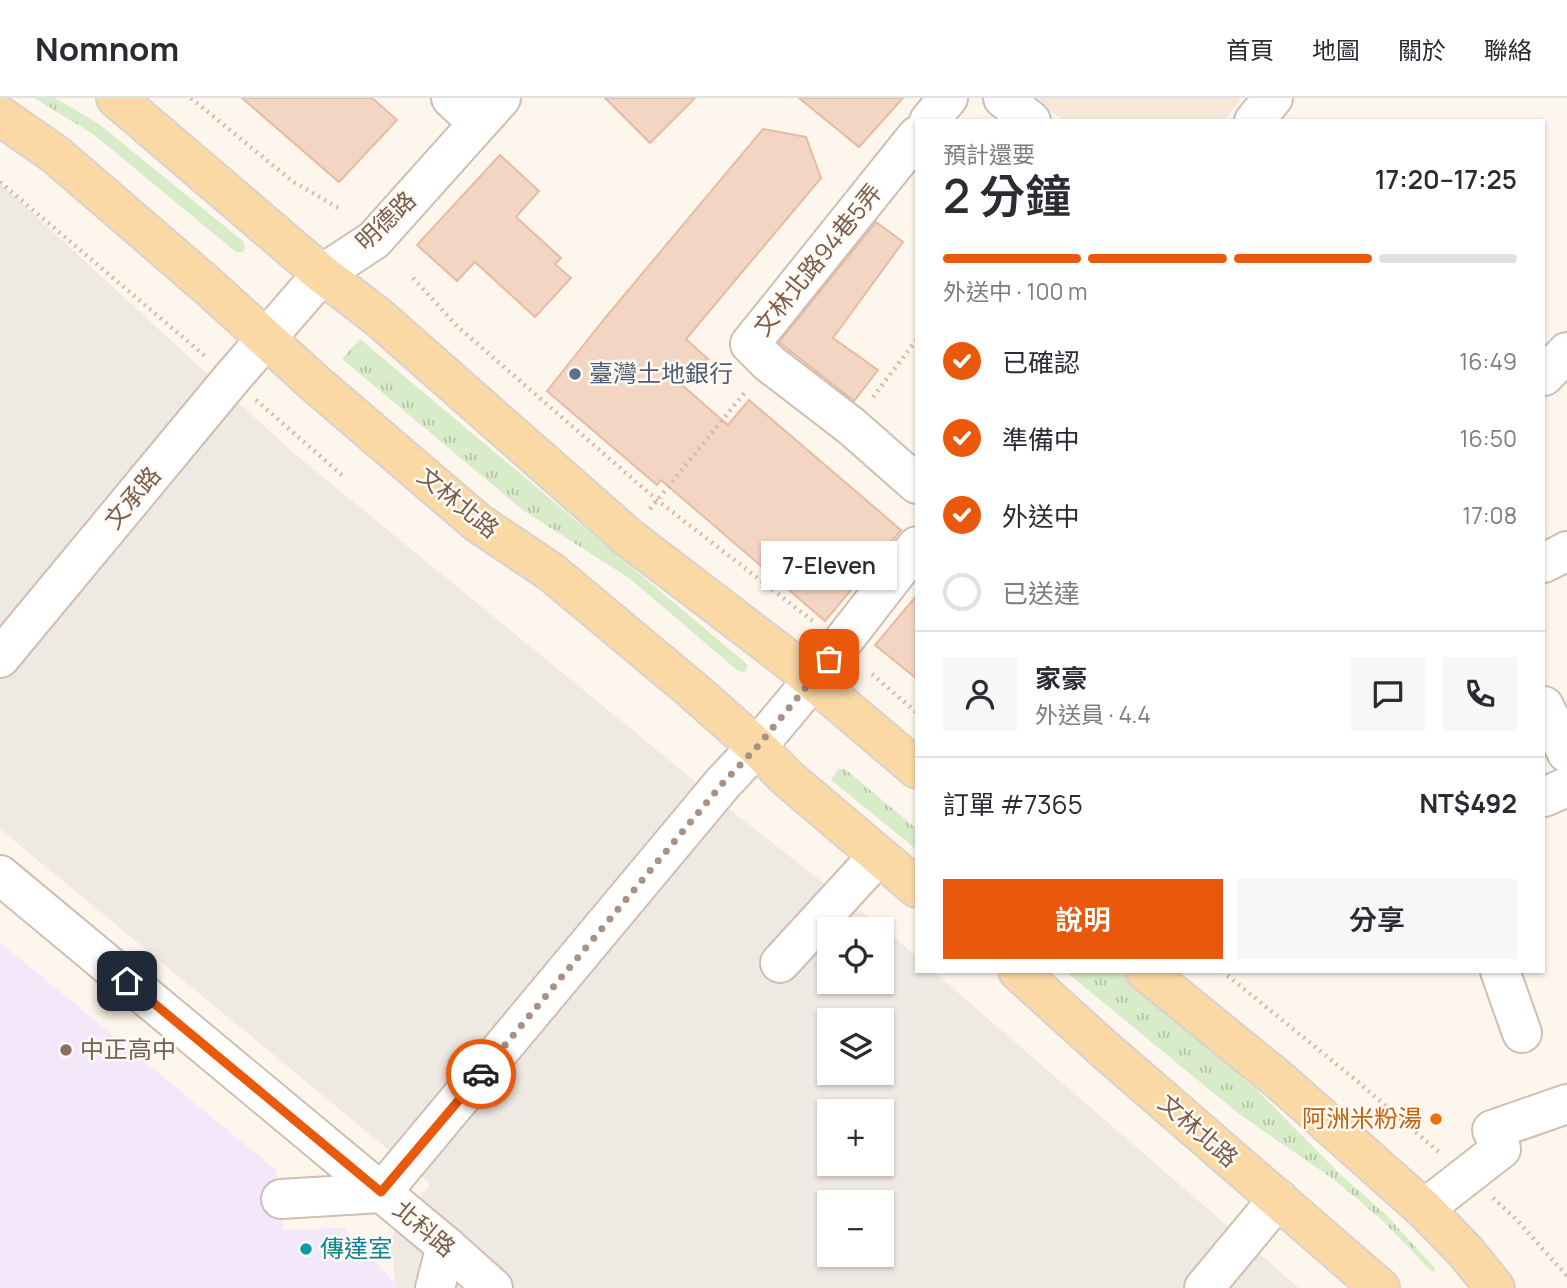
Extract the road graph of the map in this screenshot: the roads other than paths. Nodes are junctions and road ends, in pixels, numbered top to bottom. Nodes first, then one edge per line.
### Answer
1 (116, 98) edge
2 (948, 98) edge
3 (1003, 98) edge
4 (1273, 98) edge
5 (477, 106) edge
6 (0, 116) edge
7 (931, 119) edge
8 (1029, 119) edge
9 (1256, 119) edge
10 (915, 138) edge
11 (322, 274) junction
12 (266, 338) junction
13 (1567, 352) edge
14 (1545, 375) edge
15 (915, 482) edge
16 (915, 549) edge
17 (1567, 551) edge
18 (1545, 562) edge
19 (0, 659) edge
20 (813, 680) junction
21 (1545, 708) edge
22 (757, 747) junction
23 (1566, 749) edge
24 (915, 767) edge
25 (1567, 787) edge
26 (1545, 797) edge
27 (878, 856) junction
28 (0, 875) edge
29 (915, 886) edge
30 (780, 963) dead end
31 (1020, 973) edge
32 (1501, 973) edge
33 (1153, 974) edge
34 (1522, 1032) dead end
35 (1567, 1104) edge
36 (381, 1192) junction
37 (281, 1199) dead end
38 (1278, 1199) junction
39 (1424, 1209) junction
40 (446, 1246) junction
41 (435, 1288) edge
42 (493, 1288) edge
43 (1204, 1288) edge
44 (1380, 1288) edge
45 (1496, 1288) edge

1 - 11 main road
2 - 7 street
3 - 8 street
4 - 9 street
5 - 11 street, 明德路
6 - 12 main road, 文林北路
10 - 15 street, 文林北路94巷5弄
11 - 12 street, 明德路
11 - 20 main road
12 - 19 street, 文承路
12 - 22 main road, 文林北路
13 - 14 street
16 - 20 street
17 - 18 street
20 - 22 street
20 - 24 main road
21 - 23 street
22 - 27 main road, 文林北路
22 - 36 street
25 - 26 street
27 - 29 main road, 文林北路
27 - 30 street
28 - 36 street, 北科路
31 - 38 main road, 文林北路
32 - 34 street
33 - 39 main road
35 - 39 street
36 - 37 street
36 - 40 street, 北科路
38 - 43 street
38 - 44 main road, 文林北路
39 - 45 main road
40 - 41 street
40 - 42 street, 北科路

